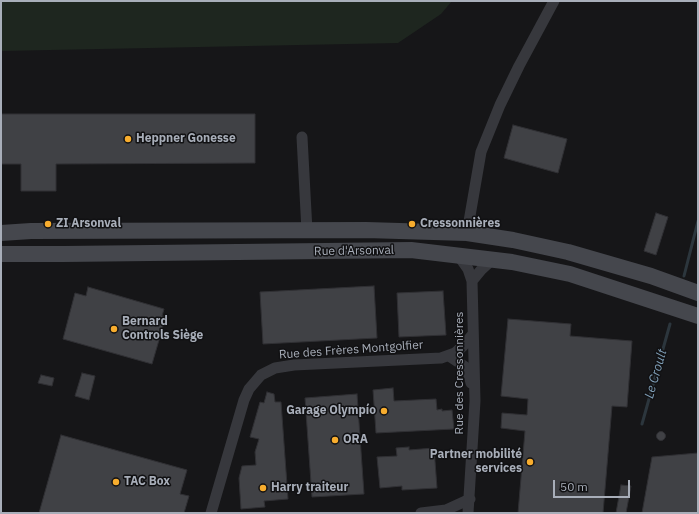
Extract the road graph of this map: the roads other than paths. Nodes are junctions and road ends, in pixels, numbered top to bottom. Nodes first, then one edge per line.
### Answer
1 (554, 1) edge
2 (302, 137) dead end
3 (307, 230) junction
4 (1, 233) edge
5 (467, 233) junction
6 (1, 254) edge
7 (458, 255) junction
8 (492, 260) junction
9 (472, 281) junction
10 (698, 292) edge
11 (698, 316) edge
12 (473, 334) junction
13 (449, 356) junction
14 (475, 401) junction
15 (470, 499) junction
16 (214, 510) edge
17 (421, 513) edge
18 (468, 513) edge

1 - 5 street
2 - 3 street
3 - 4 main road, Rue d'Arsonval
3 - 5 main road, Rue d'Arsonval
5 - 10 main road, Rue d'Arsonval
6 - 7 main road, Rue d'Arsonval
7 - 8 main road, Rue d'Arsonval
7 - 9 street, Rue des Cressonnières
8 - 9 street
8 - 11 main road, Rue d'Arsonval
9 - 12 street, Rue des Cressonnières
12 - 13 street
12 - 14 street, Rue des Cressonnières
13 - 14 street
13 - 16 street, Rue des Frères Montgolfier
14 - 15 street, Rue des Cressonnières
15 - 17 street
15 - 18 street, Rue des Cressonnières

